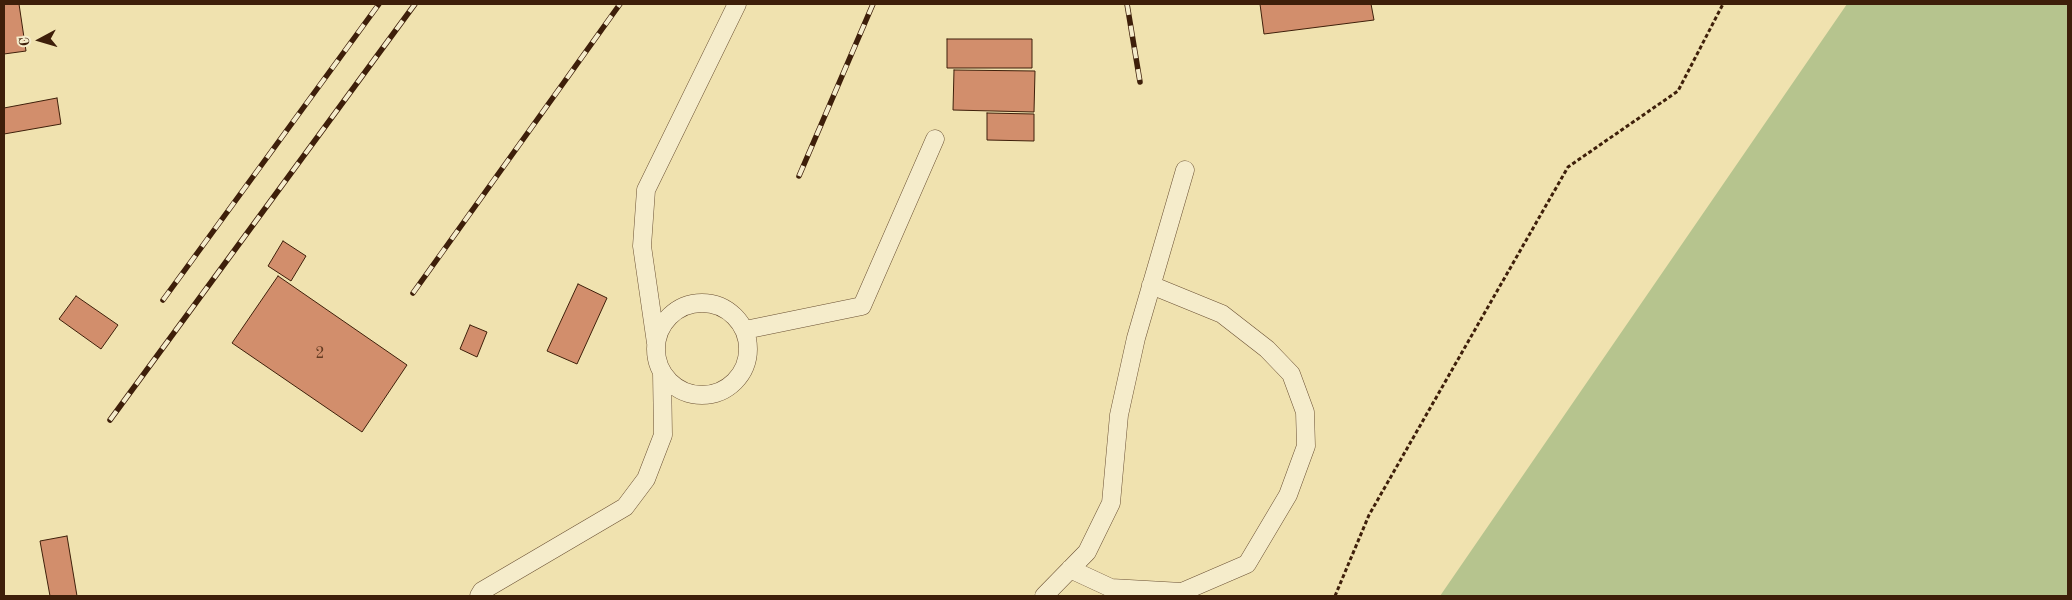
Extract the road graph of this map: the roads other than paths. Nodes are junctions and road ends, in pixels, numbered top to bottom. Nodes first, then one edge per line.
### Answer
1 (737, 4) edge
2 (934, 139) dead end
3 (1185, 170) dead end
4 (1151, 285) junction
5 (745, 330) junction
6 (656, 343) junction
7 (662, 372) junction
8 (1070, 569) junction
9 (479, 596) edge
10 (1044, 596) edge

1 - 6 lane
2 - 5 lane
3 - 4 lane
4 - 8 lane
4 - 8 lane
5 - 6 lane
5 - 7 lane
6 - 7 lane
7 - 9 lane
8 - 10 lane

